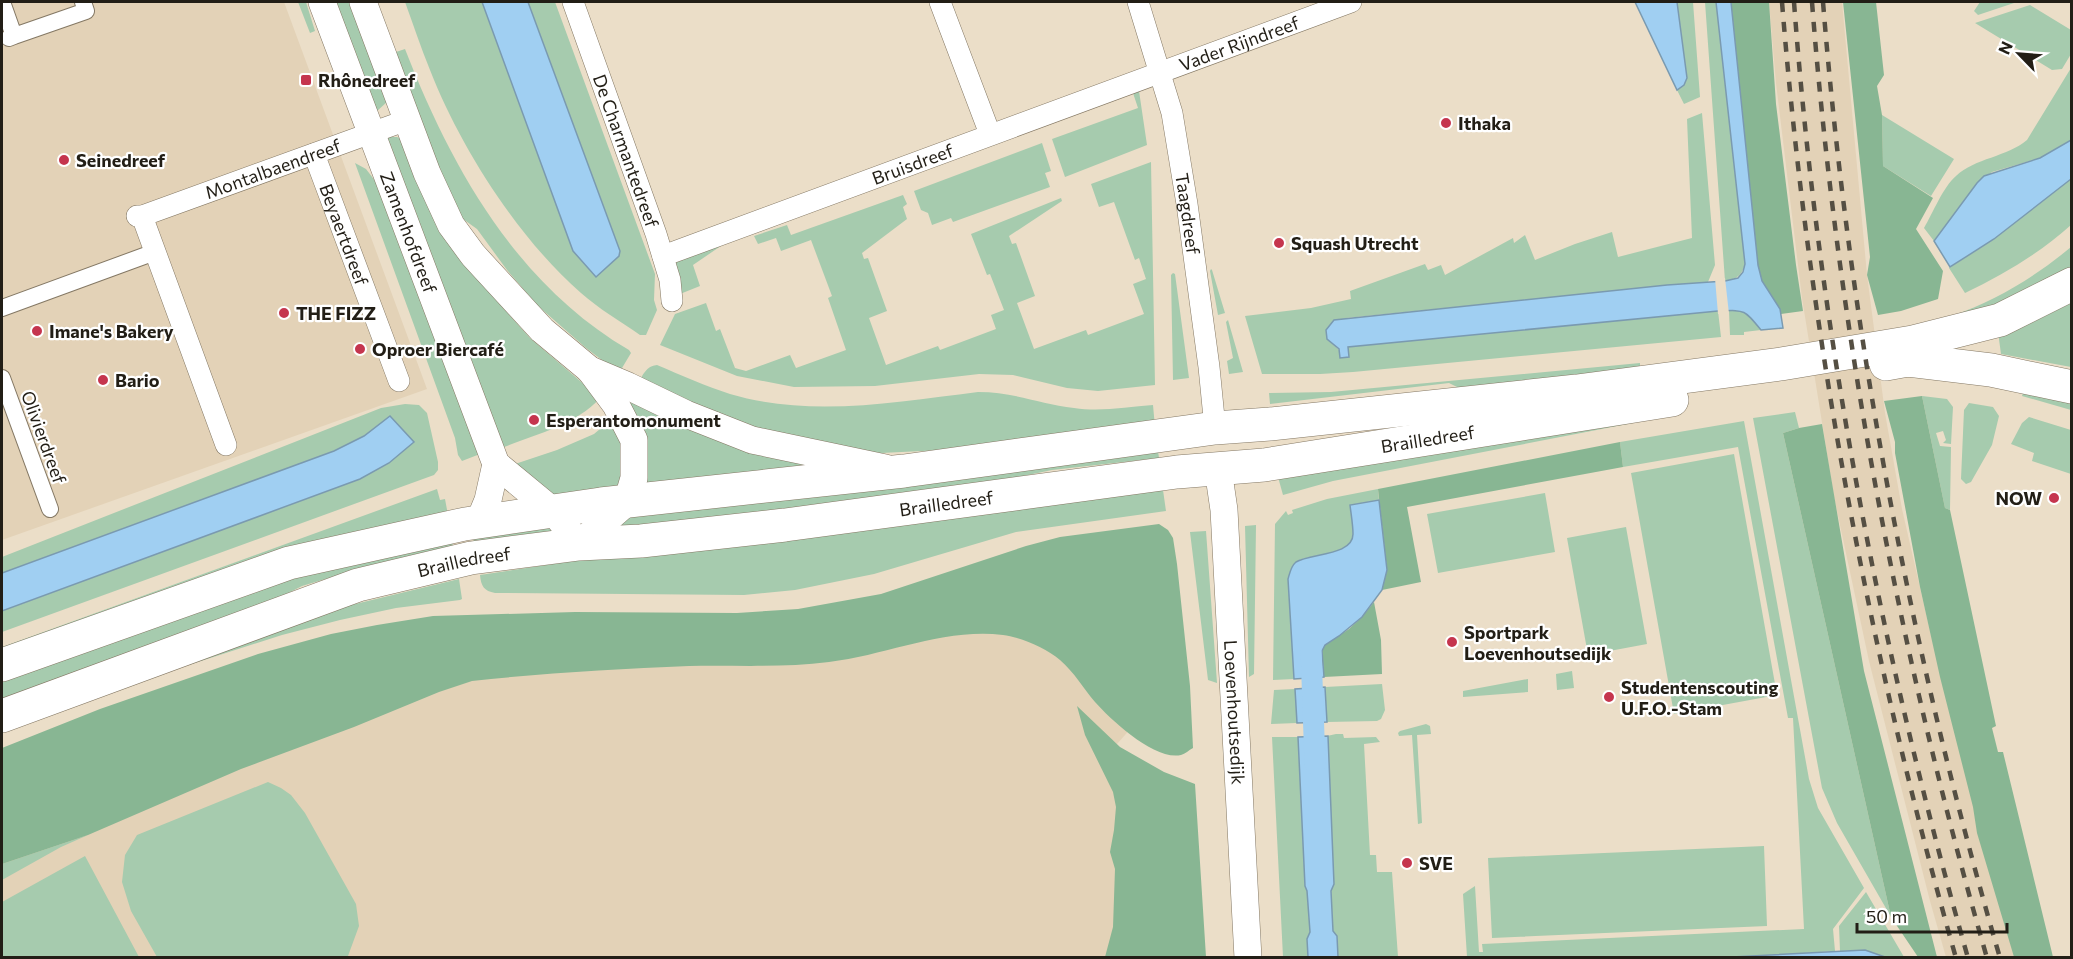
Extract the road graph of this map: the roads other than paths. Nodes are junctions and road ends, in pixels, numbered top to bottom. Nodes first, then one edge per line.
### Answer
1 (2, 2) edge
2 (83, 2) edge
3 (322, 2) edge
4 (363, 2) edge
5 (573, 2) edge
6 (940, 2) edge
7 (1138, 2) edge
8 (1351, 2) edge
9 (1160, 71) junction
10 (407, 120) junction
11 (370, 133) junction
12 (990, 134) junction
13 (314, 154) junction
14 (155, 252) junction
15 (663, 256) junction
16 (2072, 284) edge
17 (672, 301) dead end
18 (2, 308) edge
19 (1910, 351) junction
20 (590, 370) junction
21 (2, 378) edge
22 (399, 381) dead end
23 (2072, 387) edge
24 (1215, 428) junction
25 (226, 445) dead end
26 (496, 464) junction
27 (1218, 469) junction
28 (904, 471) junction
29 (627, 502) junction
30 (50, 509) dead end
31 (554, 512) junction
32 (479, 522) junction
33 (579, 544) junction
34 (2, 665) edge
35 (2, 716) edge
36 (1248, 957) edge

1 - 2 street
3 - 11 street, Zamenhofdreef
4 - 10 street
5 - 15 street, De Charmantedreef
6 - 12 street
7 - 9 street, Taagdreef
8 - 9 street, Vader Rijndreef
9 - 12 street, Bruisdreef
9 - 24 street, Taagdreef
10 - 11 street, Montalbaendreef
10 - 20 street
11 - 13 street, Montalbaendreef
11 - 26 street, Zamenhofdreef
12 - 15 street, Bruisdreef
13 - 14 street, Montalbaendreef
13 - 22 street, Beyaertdreef
14 - 18 street
14 - 25 street
15 - 17 street, De Charmantedreef
16 - 19 main road
19 - 23 main road
19 - 24 main road, Brailledreef
19 - 27 main road, Brailledreef
20 - 28 street
20 - 29 street
21 - 30 street, Olivierdreef
24 - 27 main road
24 - 28 main road, Brailledreef
26 - 31 street, Zamenhofdreef
26 - 32 street
27 - 33 main road, Brailledreef
27 - 36 street, Loevenhoutsedijk
28 - 29 main road, Brailledreef
29 - 31 main road, Brailledreef
29 - 33 street
31 - 32 main road, Brailledreef
31 - 33 street, Zamenhofdreef
32 - 34 main road, Brailledreef
33 - 35 main road, Brailledreef

